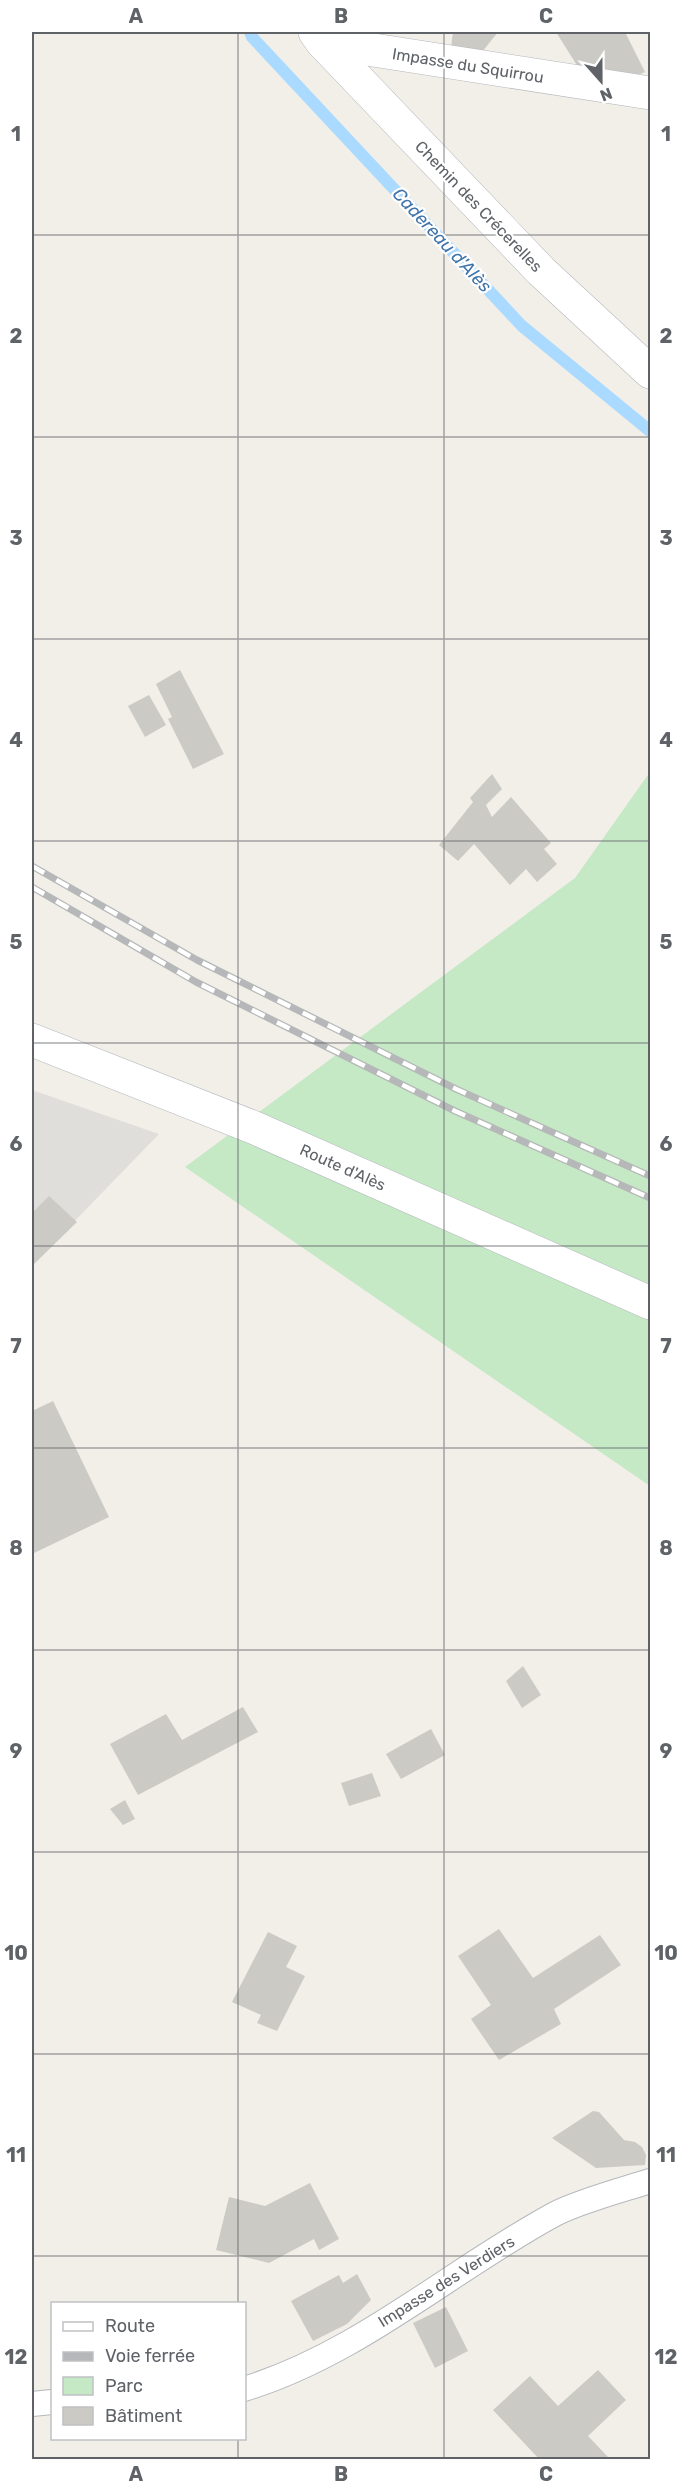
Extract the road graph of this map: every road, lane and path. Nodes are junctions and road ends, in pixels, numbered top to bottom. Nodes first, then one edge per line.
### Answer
1 (319, 37) edge
2 (651, 93) edge
3 (651, 372) edge
4 (32, 1040) edge
5 (651, 1303) edge
6 (651, 2181) edge
7 (246, 2388) edge
8 (51, 2402) edge
9 (32, 2404) edge

1 - 2 street, Impasse du Squirrou
1 - 3 street, Chemin des Crécerelles
4 - 5 street, Route d'Alès
6 - 7 lane, Impasse des Verdiers
8 - 9 lane

